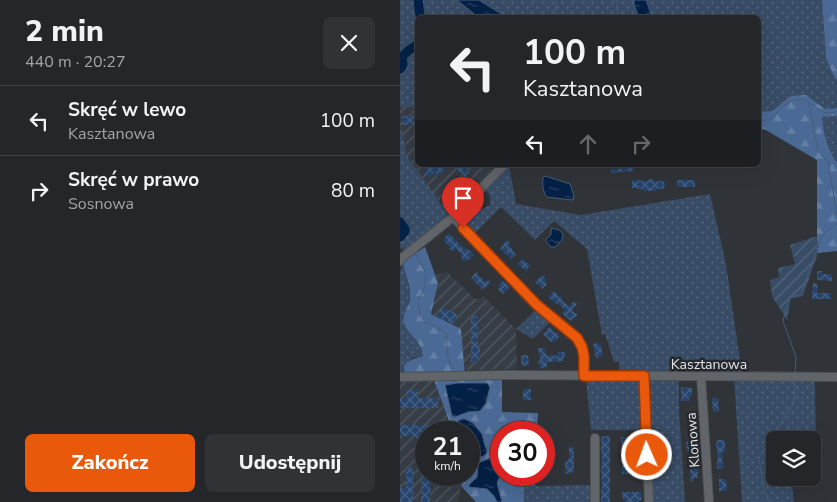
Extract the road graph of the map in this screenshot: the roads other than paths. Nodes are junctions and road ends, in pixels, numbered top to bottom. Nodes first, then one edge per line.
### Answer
1 (502, 167) edge
2 (453, 217) junction
3 (400, 261) edge
4 (584, 376) junction
5 (644, 376) junction
6 (701, 376) junction
7 (400, 377) edge
8 (837, 377) edge
9 (595, 438) dead end
10 (595, 502) edge
11 (648, 502) edge
12 (709, 502) edge

1 - 2 street
2 - 3 street
2 - 4 street
4 - 5 street, Kasztanowa
4 - 7 street, Kasztanowa
5 - 6 street, Kasztanowa
5 - 11 street
6 - 8 street, Kasztanowa
6 - 12 street, Klonowa
9 - 10 street

